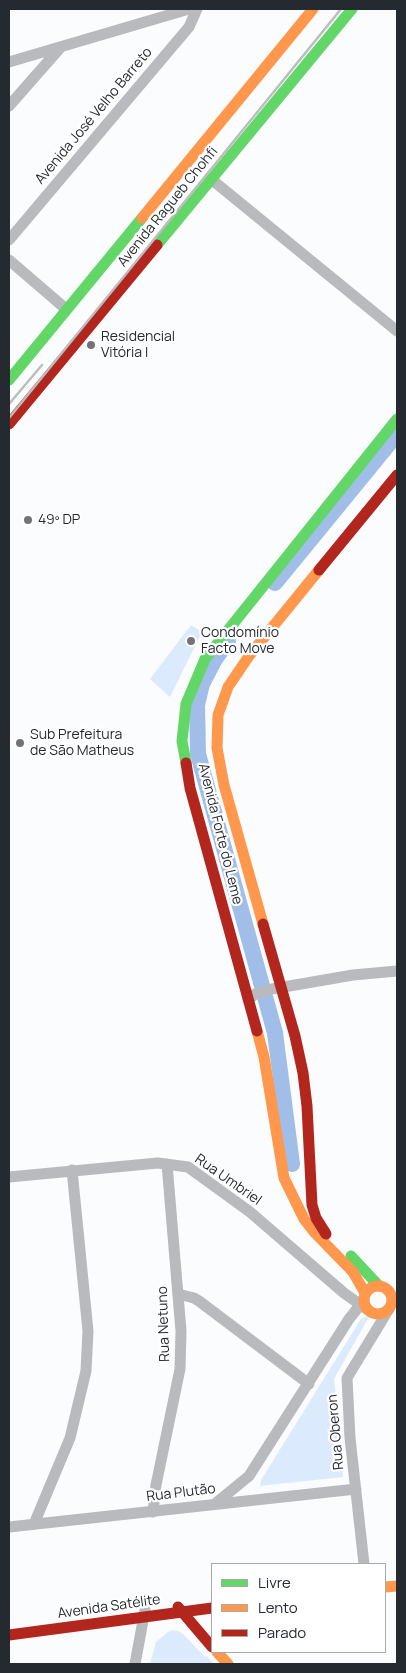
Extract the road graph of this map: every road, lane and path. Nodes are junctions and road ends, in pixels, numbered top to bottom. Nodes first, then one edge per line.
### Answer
1 (189, 9) edge
2 (196, 9) edge
3 (313, 9) edge
4 (352, 9) edge
5 (60, 48) junction
6 (26, 57) junction
7 (9, 62) edge
8 (32, 78) junction
9 (9, 106) edge
10 (211, 180) junction
11 (9, 240) edge
12 (9, 260) edge
13 (66, 309) junction
14 (397, 331) edge
15 (9, 380) edge
16 (397, 420) edge
17 (9, 424) edge
18 (397, 475) edge
19 (397, 971) edge
20 (278, 988) junction
21 (251, 997) junction
22 (167, 1164) junction
23 (72, 1170) junction
24 (9, 1177) edge
25 (387, 1286) edge
26 (344, 1293) junction
27 (178, 1294) junction
28 (364, 1301) junction
29 (393, 1301) edge
30 (350, 1319) junction
31 (309, 1384) junction
32 (249, 1476) junction
33 (356, 1489) junction
34 (249, 1500) junction
35 (216, 1504) junction
36 (154, 1512) junction
37 (34, 1524) junction
38 (9, 1526) edge
39 (364, 1563) edge
40 (211, 1600) edge
41 (185, 1608) junction
42 (211, 1608) edge
43 (145, 1613) junction
44 (9, 1624) edge
45 (211, 1633) edge
46 (9, 1635) edge
47 (211, 1646) edge
48 (218, 1653) edge
49 (229, 1653) edge
50 (135, 1664) edge
51 (228, 1664) edge
52 (238, 1664) edge

1 - 5 street
2 - 11 street, Avenida José Velho Barreto
3 - 13 main road, Avenida Ragueb Chohfi
4 - 10 main road, Avenida Ragueb Chohfi
5 - 6 street
5 - 8 street
6 - 7 street
6 - 8 street
8 - 9 street
10 - 14 street
10 - 17 main road, Avenida Ragueb Chohfi
12 - 13 street
13 - 15 main road, Avenida Ragueb Chohfi
16 - 21 main road, Avenida Forte do Leme
18 - 20 main road, Avenida Forte do Leme
19 - 20 street
20 - 21 street
20 - 25 main road, Avenida Forte do Leme
21 - 28 main road, Avenida Forte do Leme
22 - 23 street, Rua Umbriel
22 - 26 street, Rua Umbriel
22 - 27 street, Rua Netuno
23 - 24 street, Rua Umbriel
23 - 37 street
25 - 28 main road
25 - 29 main road
26 - 28 street, Rua Umbriel
26 - 30 street
27 - 31 street
27 - 36 street, Rua Netuno
28 - 29 main road
28 - 30 street
29 - 33 street, Rua Oberon
30 - 31 street
31 - 32 street
32 - 34 street
32 - 35 street
33 - 34 street, Rua Plutão
33 - 39 street, Rua Oberon
34 - 35 street, Rua Plutão
35 - 36 street, Rua Plutão
36 - 37 street, Rua Plutão
37 - 38 street, Rua Plutão
40 - 41 main road, Avenida Satélite
41 - 42 main road, Avenida Satélite
41 - 43 main road, Avenida Satélite
41 - 45 main road
41 - 47 main road
43 - 44 main road, Avenida Satélite
43 - 46 main road, Avenida Satélite
43 - 50 street
48 - 51 main road
49 - 52 main road

